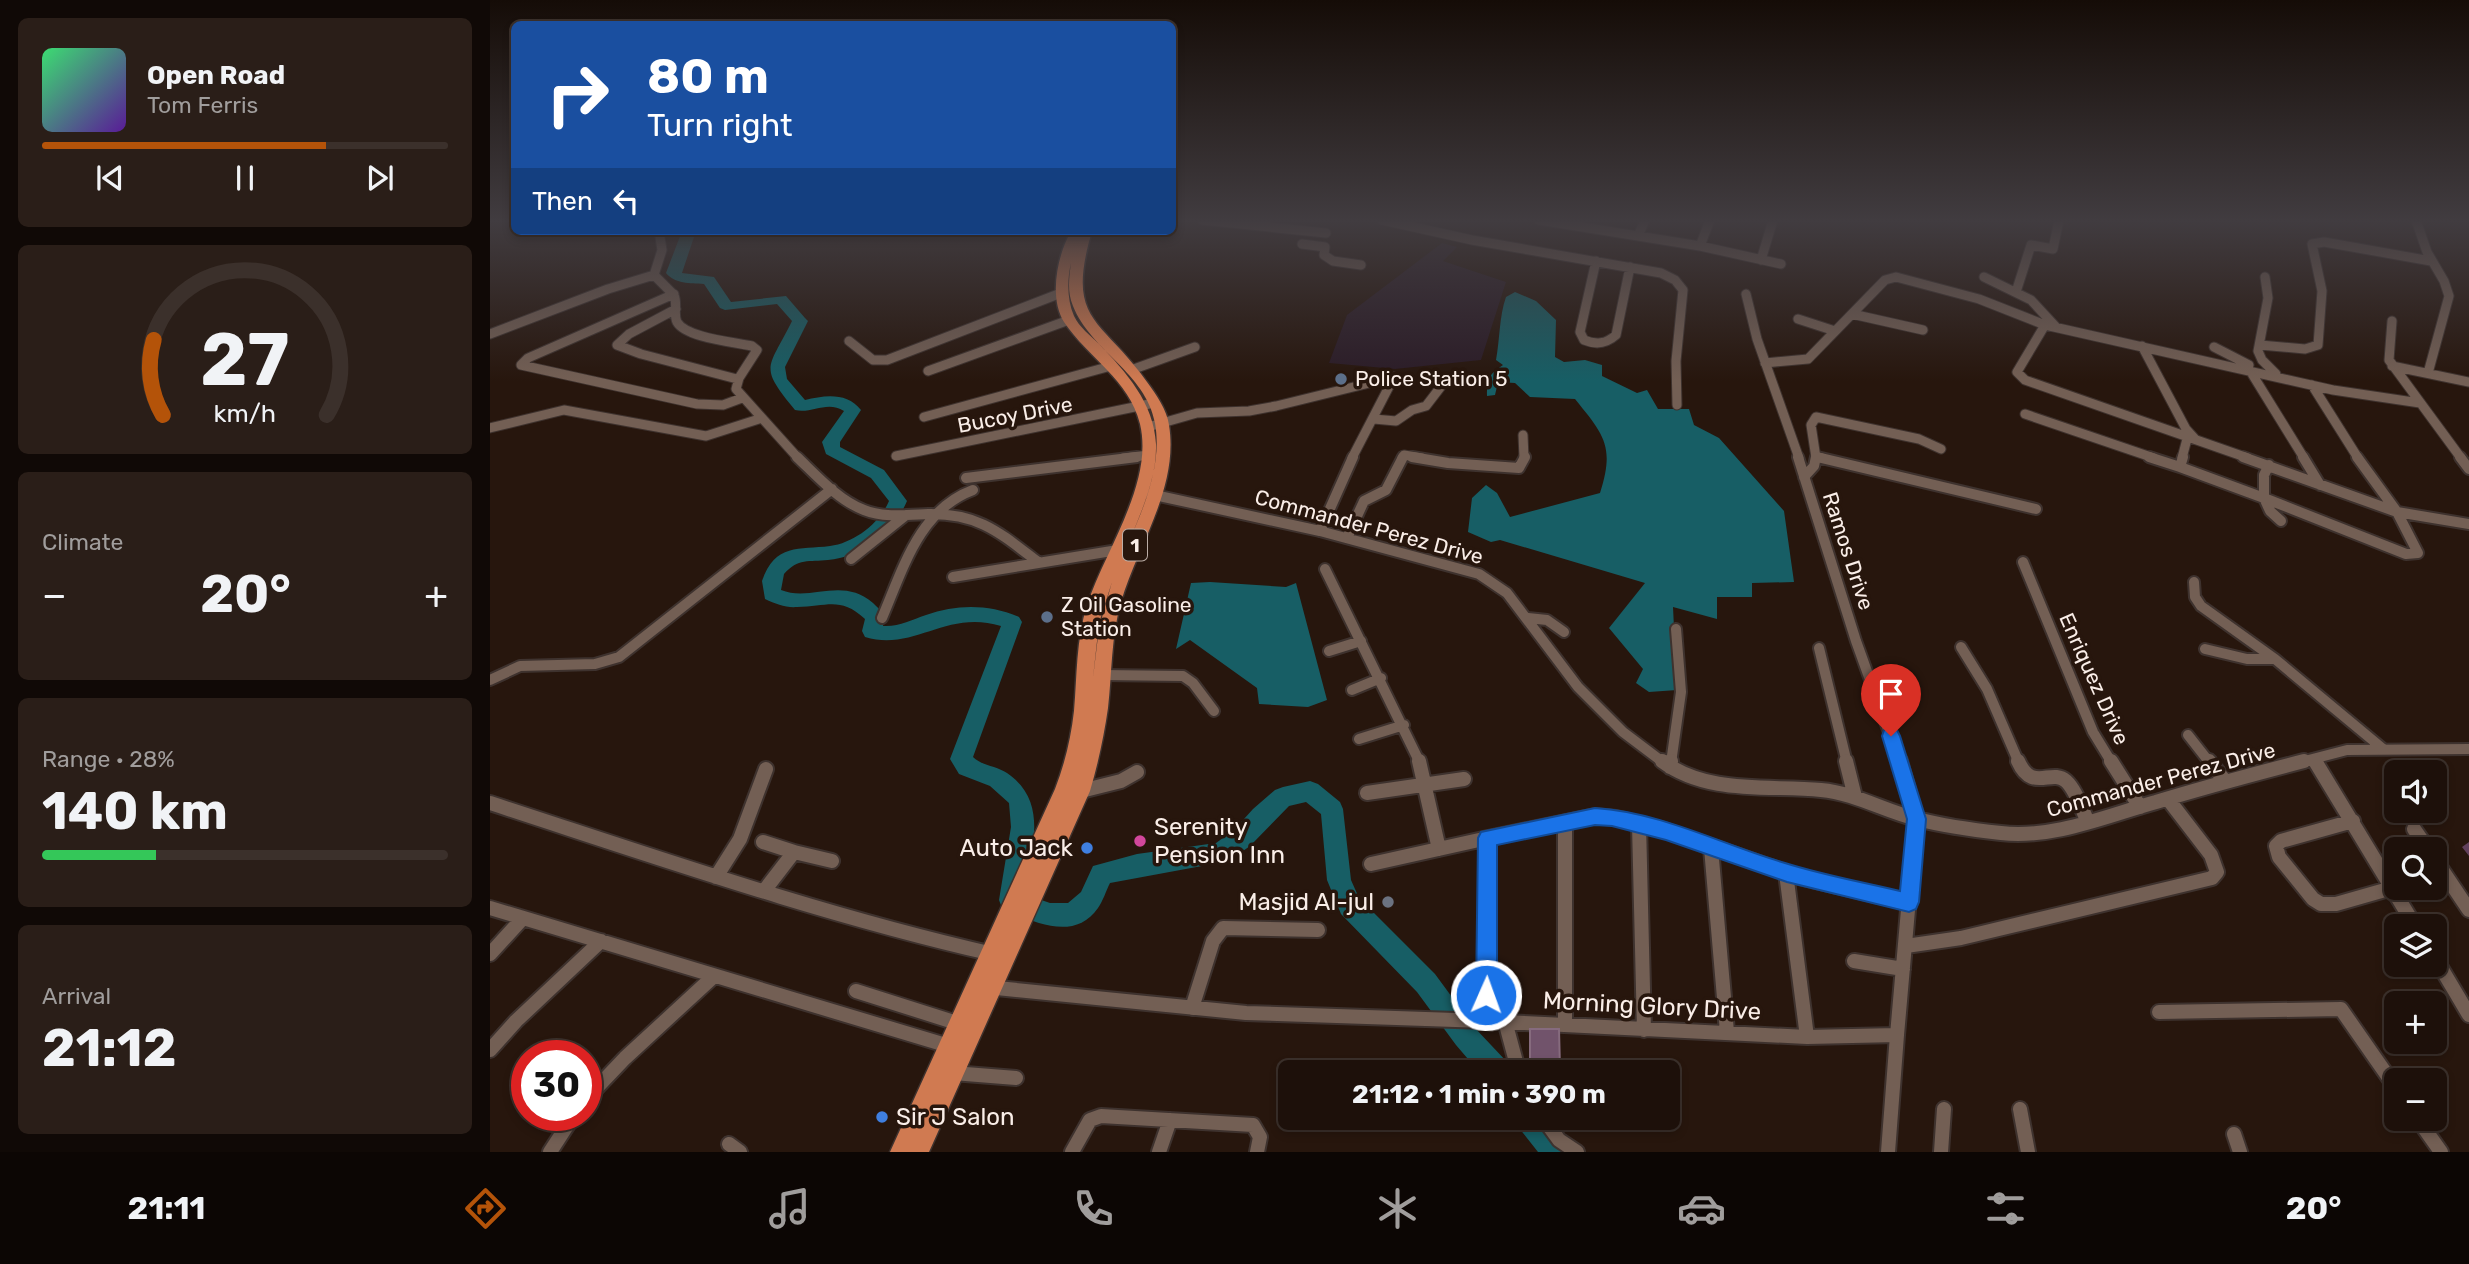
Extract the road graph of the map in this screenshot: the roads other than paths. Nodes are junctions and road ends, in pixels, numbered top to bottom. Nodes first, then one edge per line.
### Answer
1 (1061, 274) edge
2 (1074, 274) edge
3 (1594, 274) edge
4 (1629, 274) edge
5 (1657, 274) edge
6 (2022, 274) edge
7 (2318, 274) edge
8 (2441, 274) edge
9 (654, 275) joint
10 (1984, 277) dead end
11 (2264, 277) dead end
12 (2016, 292) junction
13 (1060, 293) junction
14 (674, 294) junction
15 (1746, 294) dead end
16 (643, 308) junction
17 (676, 309) junction
18 (1852, 314) junction
19 (657, 319) junction
20 (1798, 319) dead end
21 (1069, 320) junction
22 (2392, 321) dead end
23 (2045, 325) junction
24 (2056, 327) junction
25 (1923, 330) dead end
26 (1835, 331) junction
27 (490, 334) edge
28 (849, 341) dead end
29 (2260, 345) junction
30 (2142, 346) junction
31 (1195, 347) dead end
32 (2214, 347) dead end
33 (1765, 363) junction
34 (1111, 366) junction
35 (2392, 366) junction
36 (1131, 370) junction
37 (2253, 370) junction
38 (928, 371) dead end
39 (2428, 373) junction
40 (2278, 376) junction
41 (1481, 378) dead end
42 (737, 379) junction
43 (2469, 382) edge
44 (2312, 384) junction
45 (742, 398) junction
46 (2420, 403) junction
47 (1148, 405) junction
48 (1677, 405) dead end
49 (2025, 414) dead end
50 (924, 417) dead end
51 (759, 419) junction
52 (1374, 419) junction
53 (1155, 424) junction
54 (490, 428) edge
55 (1523, 435) dead end
56 (2187, 439) junction
57 (2201, 444) junction
58 (1941, 449) dead end
59 (1149, 455) junction
60 (895, 456) dead end
61 (1817, 457) junction
62 (2269, 465) junction
63 (2180, 467) junction
64 (2469, 469) edge
65 (1804, 477) junction
66 (966, 478) dead end
67 (2320, 485) junction
68 (832, 489) junction
69 (973, 490) dead end
70 (1147, 493) junction
71 (2264, 498) junction
72 (2036, 509) dead end
73 (2397, 512) junction
74 (901, 514) junction
75 (930, 516) junction
76 (2281, 521) dead end
77 (2469, 524) edge
78 (1320, 531) junction
79 (1347, 538) junction
80 (1134, 547) junction
81 (1116, 550) junction
82 (851, 559) dead end
83 (1038, 562) junction
84 (2023, 562) dead end
85 (1325, 569) dead end
86 (953, 577) dead end
87 (2194, 582) dead end
88 (882, 618) dead end
89 (1528, 618) junction
90 (1676, 629) dead end
91 (1564, 632) dead end
92 (1361, 641) junction
93 (1819, 648) dead end
94 (1961, 648) dead end
95 (2205, 649) dead end
96 (1329, 651) dead end
97 (2275, 659) junction
98 (1102, 675) junction
99 (1381, 678) junction
100 (490, 681) edge
101 (1352, 690) dead end
102 (1214, 712) dead end
103 (1404, 724) junction
104 (2188, 735) dead end
105 (1359, 739) dead end
106 (2382, 748) junction
107 (2469, 749) edge
108 (2314, 759) junction
109 (1670, 766) junction
110 (766, 769) dead end
111 (1137, 772) dead end
112 (1464, 779) dead end
113 (2225, 781) junction
114 (1426, 784) junction
115 (1081, 791) junction
116 (1367, 793) dead end
117 (1855, 797) junction
118 (2168, 799) junction
119 (490, 803) edge
120 (2140, 807) junction
121 (1916, 819) junction
122 (2353, 821) junction
123 (1565, 822) junction
124 (2088, 822) junction
125 (1639, 824) junction
126 (2414, 829) dead end
127 (2420, 837) edge
128 (1488, 838) junction
129 (763, 842) dead end
130 (1711, 848) junction
131 (1439, 849) junction
132 (794, 852) junction
133 (832, 861) dead end
134 (1371, 864) dead end
135 (1787, 873) junction
136 (2384, 874) edge
137 (716, 877) junction
138 (2447, 877) edge
139 (1034, 879) junction
140 (2384, 890) edge
141 (764, 891) junction
142 (1909, 902) junction
143 (490, 908) edge
144 (2469, 910) edge
145 (523, 918) junction
146 (1014, 923) junction
147 (1318, 930) dead end
148 (600, 941) junction
149 (1906, 946) junction
150 (490, 954) edge
151 (993, 954) junction
152 (1854, 961) dead end
153 (1903, 970) junction
154 (713, 976) junction
155 (2446, 977) edge
156 (985, 987) junction
157 (856, 991) dead end
158 (1192, 1008) junction
159 (2160, 1012) dead end
160 (2469, 1015) edge
161 (1485, 1020) junction
162 (1505, 1021) junction
163 (960, 1024) junction
164 (1565, 1025) junction
165 (1644, 1030) junction
166 (1727, 1032) junction
167 (1897, 1035) junction
168 (1807, 1037) junction
169 (949, 1046) junction
170 (490, 1050) edge
171 (1516, 1060) edge
172 (2384, 1071) edge
173 (953, 1073) junction
174 (1016, 1078) dead end
175 (602, 1082) edge
176 (1944, 1109) dead end
177 (2020, 1109) dead end
178 (1170, 1120) junction
179 (1552, 1130) edge
180 (564, 1131) edge
181 (2426, 1131) edge
182 (2234, 1134) dead end
183 (550, 1152) edge
184 (902, 1152) edge
185 (917, 1152) edge
186 (1072, 1152) edge
187 (1159, 1152) edge
188 (1257, 1152) edge
189 (1577, 1152) edge
190 (1888, 1152) edge
191 (1941, 1152) edge
192 (2028, 1152) edge
193 (2240, 1152) edge
194 (2441, 1152) edge

1 - 13 highway, 1
2 - 36 highway, 1
3 - 4 street
5 - 48 street
6 - 12 street
7 - 29 street
8 - 39 street
9 - 14 street
9 - 27 street
10 - 12 street
11 - 29 street
12 - 24 street
13 - 21 highway, 1
13 - 28 street
14 - 16 street
14 - 17 street
15 - 33 street, Ramos Drive
16 - 19 street
16 - 45 street
17 - 19 street
17 - 42 street
18 - 23 street
18 - 25 street
18 - 26 street
19 - 42 street
20 - 26 street
21 - 34 highway, 1
21 - 38 street
22 - 35 street
23 - 24 street
23 - 56 street
24 - 30 street
26 - 33 street
29 - 40 street
30 - 37 street
30 - 57 street
31 - 36 street
32 - 37 street
33 - 65 street, Ramos Drive
34 - 47 highway, 1
34 - 50 street
35 - 39 street
35 - 46 street
36 - 47 highway, 1
37 - 40 street
37 - 67 street
39 - 43 street
40 - 44 street
41 - 52 street
42 - 45 street
44 - 46 street
44 - 73 street
45 - 51 street
46 - 64 street
47 - 53 highway, 1
47 - 60 street, Bucoy Drive
49 - 63 street
51 - 54 street
51 - 68 street
52 - 53 street
52 - 78 street
53 - 59 highway, 1
53 - 70 highway, 1
55 - 79 street
56 - 57 street
56 - 63 street
57 - 62 street
58 - 61 street
59 - 66 street
59 - 70 highway, 1
61 - 65 street
61 - 72 street
62 - 67 street
62 - 71 street
63 - 71 street
65 - 121 street, Ramos Drive
67 - 73 street
68 - 74 street
68 - 100 street
69 - 75 street
70 - 78 street, Commander Perez Drive
70 - 80 highway, 1
70 - 81 highway, 1
71 - 73 street
71 - 76 street
73 - 77 street
74 - 75 street
74 - 82 street
75 - 83 street
75 - 88 street
78 - 79 street, Commander Perez Drive
79 - 89 street, Commander Perez Drive
80 - 81 street
80 - 98 highway, 1
81 - 83 street
81 - 139 highway, 1
83 - 86 street
84 - 120 street, Enriquez Drive
85 - 92 street
87 - 97 street
89 - 91 street
89 - 109 street, Commander Perez Drive
90 - 109 street
92 - 96 street
92 - 99 street
93 - 117 street
94 - 124 street
95 - 97 street
97 - 106 street
98 - 102 street
98 - 115 highway, 1
99 - 101 street
99 - 103 street
103 - 105 street
103 - 114 street
104 - 113 street
106 - 107 street, Commander Perez Drive
106 - 108 street, Commander Perez Drive
108 - 113 street, Commander Perez Drive
108 - 122 street
109 - 117 street, Commander Perez Drive
110 - 137 street
111 - 115 street
112 - 114 street
113 - 118 street, Commander Perez Drive
114 - 116 street
114 - 131 street
115 - 139 highway, 1
117 - 121 street, Commander Perez Drive
118 - 120 street, Commander Perez Drive
118 - 149 street
119 - 137 street
120 - 124 street, Commander Perez Drive
121 - 124 street, Commander Perez Drive
121 - 142 street
122 - 136 street
122 - 140 street
123 - 125 street
123 - 128 street
123 - 164 street
125 - 130 street
125 - 165 street
126 - 127 street
128 - 131 street
128 - 161 street
129 - 132 street
130 - 135 street
130 - 166 street
131 - 134 street
132 - 133 street
132 - 141 street
135 - 142 street
135 - 168 street
137 - 141 street
138 - 144 street
139 - 146 highway, 1
141 - 151 street
142 - 149 street
143 - 145 street
145 - 148 street
145 - 150 street
146 - 151 highway, 1
146 - 156 highway, 1
147 - 158 street
148 - 154 street
148 - 170 street
149 - 153 street
151 - 156 highway, 1
152 - 153 street
153 - 167 street
154 - 169 street
154 - 175 street
155 - 160 street
156 - 158 street, Morning Glory Drive
156 - 163 highway, 1
156 - 173 highway, 1
157 - 163 street
158 - 161 street, Morning Glory Drive
159 - 172 street
161 - 162 street, Morning Glory Drive
162 - 164 street, Morning Glory Drive
162 - 171 street
163 - 169 highway, 1
164 - 165 street, Morning Glory Drive
165 - 166 street, Morning Glory Drive
166 - 168 street, Morning Glory Drive
167 - 168 street, Morning Glory Drive
167 - 190 street
169 - 184 highway, 1
173 - 174 street
173 - 185 highway, 1
176 - 191 street
177 - 192 street
178 - 186 street
178 - 187 street
178 - 188 street
179 - 189 street
180 - 183 street
181 - 194 street
182 - 193 street

